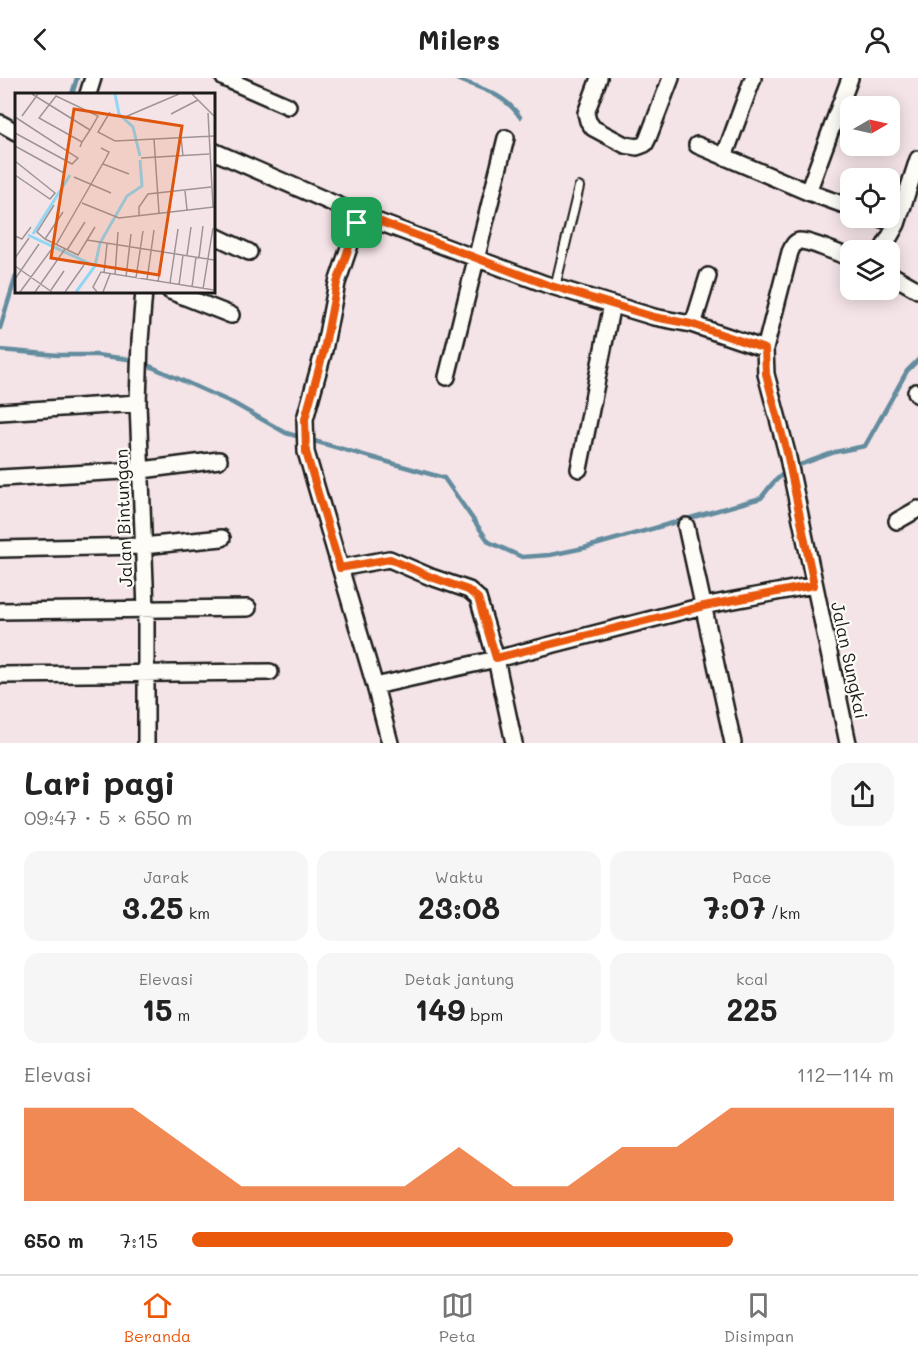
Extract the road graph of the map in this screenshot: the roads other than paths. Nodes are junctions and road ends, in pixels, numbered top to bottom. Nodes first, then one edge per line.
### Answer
1 (93, 78) edge
2 (224, 78) edge
3 (598, 78) edge
4 (671, 78) edge
5 (753, 78) edge
6 (850, 78) edge
7 (87, 93) edge
8 (288, 106) dead end
9 (0, 123) edge
10 (15, 131) edge
11 (506, 138) dead end
12 (697, 145) dead end
13 (214, 151) edge
14 (724, 158) junction
15 (918, 159) edge
16 (579, 187) dead end
17 (808, 192) junction
18 (840, 203) edge
19 (360, 214) junction
20 (900, 215) edge
21 (214, 235) edge
22 (249, 252) dead end
23 (840, 254) edge
24 (476, 259) junction
25 (708, 276) dead end
26 (900, 280) edge
27 (555, 287) junction
28 (918, 290) edge
29 (144, 292) edge
30 (173, 292) edge
31 (612, 304) junction
32 (231, 315) dead end
33 (691, 324) junction
34 (765, 349) junction
35 (447, 377) dead end
36 (138, 403) junction
37 (0, 412) edge
38 (219, 460) dead end
39 (579, 469) dead end
40 (142, 470) junction
41 (0, 478) edge
42 (918, 509) edge
43 (897, 521) dead end
44 (686, 526) dead end
45 (222, 538) dead end
46 (144, 546) junction
47 (0, 549) edge
48 (340, 568) junction
49 (814, 585) junction
50 (704, 606) junction
51 (248, 608) dead end
52 (146, 609) junction
53 (0, 611) edge
54 (496, 658) junction
55 (270, 672) dead end
56 (146, 673) junction
57 (0, 675) edge
58 (375, 686) junction
59 (146, 743) edge
60 (390, 743) edge
61 (514, 743) edge
62 (732, 743) edge
63 (847, 743) edge

1 - 7 street
2 - 8 street
3 - 4 street
5 - 14 street
6 - 17 street
9 - 10 street
11 - 24 street
12 - 14 street
13 - 19 street
14 - 17 street
15 - 20 street
16 - 27 lane
17 - 18 street
19 - 24 street
19 - 48 street
21 - 22 street
23 - 34 street, Jalan Sungkai
24 - 27 street
24 - 35 street
25 - 33 street
26 - 28 street
27 - 31 street
29 - 36 street, Jalan Bintungan
30 - 32 street
31 - 33 street
31 - 39 street
33 - 34 street
34 - 49 street, Jalan Sungkai
36 - 37 street
36 - 40 street, Jalan Bintungan
38 - 40 street
40 - 41 street
40 - 46 street, Jalan Bintungan
42 - 43 street
44 - 50 street
45 - 46 street
46 - 47 street
46 - 52 street, Jalan Bintungan
48 - 54 street
48 - 58 street
49 - 50 street
49 - 63 street, Jalan Sungkai
50 - 54 street
50 - 62 street
51 - 52 street
52 - 53 street
52 - 56 street, Jalan Bintungan
54 - 58 street
54 - 61 street
55 - 56 street
56 - 57 street
56 - 59 street, Jalan Bintungan
58 - 60 street

